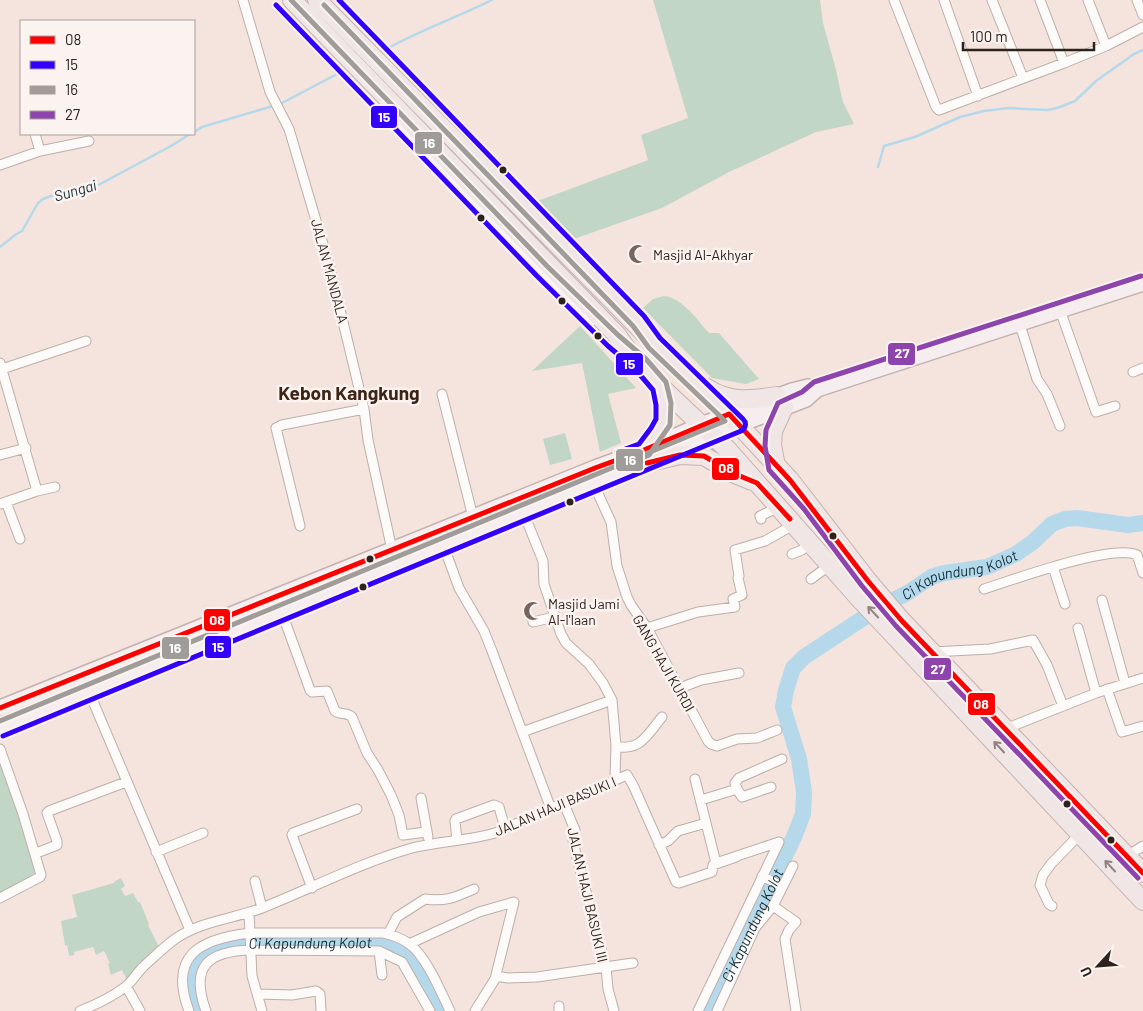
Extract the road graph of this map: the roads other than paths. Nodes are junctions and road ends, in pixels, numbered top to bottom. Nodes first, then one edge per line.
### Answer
1 (243, 0) edge
2 (281, 0) edge
3 (292, 0) edge
4 (317, 0) edge
5 (329, 0) edge
6 (894, 0) edge
7 (944, 0) edge
8 (992, 0) edge
9 (1040, 0) edge
10 (1088, 0) edge
11 (1137, 0) edge
12 (1143, 15) edge
13 (1143, 27) edge
14 (1106, 46) junction
15 (1064, 63) junction
16 (1023, 78) junction
17 (978, 96) junction
18 (35, 135) edge
19 (89, 141) dead end
20 (40, 151) junction
21 (0, 165) edge
22 (1143, 283) edge
23 (1060, 310) junction
24 (1016, 325) junction
25 (86, 341) dead end
26 (654, 343) junction
27 (633, 358) junction
28 (1, 366) edge
29 (681, 368) junction
30 (1143, 368) edge
31 (1133, 372) dead end
32 (660, 386) junction
33 (442, 394) dead end
34 (780, 402) junction
35 (1115, 406) dead end
36 (364, 409) junction
37 (733, 419) junction
38 (1060, 426) dead end
39 (706, 430) junction
40 (26, 448) junction
41 (0, 455) edge
42 (647, 456) junction
43 (776, 466) junction
44 (757, 483) junction
45 (594, 485) junction
46 (55, 487) dead end
47 (37, 491) junction
48 (3, 503) edge
49 (779, 507) junction
50 (524, 514) junction
51 (474, 517) junction
52 (761, 519) dead end
53 (795, 524) junction
54 (300, 526) dead end
55 (20, 540) dead end
56 (810, 542) junction
57 (444, 547) junction
58 (392, 550) junction
59 (792, 554) dead end
60 (830, 565) junction
61 (1054, 567) junction
62 (1143, 572) edge
63 (811, 579) dead end
64 (863, 589) junction
65 (984, 589) dead end
66 (274, 597) junction
67 (1102, 600) dead end
68 (1065, 604) dead end
69 (282, 613) junction
70 (554, 617) junction
71 (533, 622) dead end
72 (895, 625) junction
73 (647, 628) junction
74 (1078, 628) dead end
75 (932, 652) junction
76 (738, 673) dead end
77 (1143, 678) edge
78 (1124, 683) junction
79 (680, 688) junction
80 (1107, 689) junction
81 (89, 692) junction
82 (1096, 692) junction
83 (612, 700) junction
84 (1062, 706) junction
85 (0, 708) edge
86 (662, 718) dead end
87 (1143, 726) edge
88 (0, 729) edge
89 (1005, 729) junction
90 (777, 730) dead end
91 (522, 732) junction
92 (616, 746) junction
93 (0, 749) edge
94 (782, 759) dead end
95 (695, 779) dead end
96 (126, 782) junction
97 (613, 782) junction
98 (771, 787) dead end
99 (737, 789) junction
100 (421, 798) dead end
101 (701, 800) junction
102 (564, 804) junction
103 (357, 809) dead end
104 (551, 809) junction
105 (706, 823) junction
106 (505, 828) junction
107 (426, 832) junction
108 (203, 833) dead end
109 (1080, 834) junction
110 (457, 840) junction
111 (430, 845) junction
112 (659, 845) junction
113 (1143, 846) edge
114 (39, 852) dead end
115 (156, 852) junction
116 (1127, 856) junction
117 (736, 857) dead end
118 (792, 866) dead end
119 (1143, 873) edge
120 (764, 877) junction
121 (255, 881) dead end
122 (781, 885) junction
123 (312, 888) junction
124 (474, 888) dead end
125 (0, 898) edge
126 (1143, 901) edge
127 (773, 906) junction
128 (1052, 906) dead end
129 (262, 908) junction
130 (249, 913) junction
131 (190, 930) junction
132 (388, 934) junction
133 (250, 941) junction
134 (409, 944) junction
135 (379, 951) junction
136 (633, 963) dead end
137 (606, 967) junction
138 (382, 975) dead end
139 (496, 976) junction
140 (126, 986) junction
141 (258, 994) junction
142 (611, 1010) edge
143 (80, 1011) edge
144 (140, 1011) edge
145 (189, 1011) edge
146 (206, 1011) edge
147 (262, 1011) edge
148 (321, 1011) edge
149 (430, 1011) edge
150 (450, 1011) edge
151 (475, 1011) edge
152 (698, 1011) edge
153 (717, 1011) edge
154 (796, 1011) edge

1 - 36 street, JALAN MANDALA
2 - 27 main road
3 - 27 highway
4 - 26 highway
5 - 26 main road
6 - 17 street
7 - 17 street
8 - 16 street
9 - 15 street
10 - 14 street
11 - 12 street
13 - 14 street
14 - 15 street
15 - 16 street
16 - 17 street
18 - 20 street
19 - 20 street
20 - 21 street
22 - 23 main road
23 - 24 main road
23 - 35 street
24 - 34 main road
24 - 38 street
25 - 28 street
26 - 29 highway
27 - 32 highway
28 - 40 street
29 - 34 highway
29 - 37 highway
30 - 31 street
32 - 39 highway
32 - 42 highway
33 - 51 street
34 - 37 main road
34 - 43 highway
36 - 54 street
36 - 58 street, JALAN MANDALA
37 - 39 main road
37 - 43 highway
39 - 42 main road
39 - 44 highway
40 - 41 street
40 - 47 street
42 - 44 highway
42 - 45 main road
42 - 51 main road
43 - 64 highway
44 - 49 highway
45 - 50 main road
45 - 73 street, GANG HAJI KURDI
46 - 47 street
47 - 48 street
48 - 55 street
49 - 52 street
49 - 53 highway
50 - 57 main road
50 - 70 street
51 - 58 main road
53 - 56 highway
53 - 73 street
56 - 59 street
56 - 60 highway
57 - 69 main road
57 - 91 street
58 - 66 main road
60 - 63 street
60 - 64 highway
61 - 62 street
61 - 65 street
61 - 68 street
64 - 72 highway
66 - 69 main road
66 - 85 main road
67 - 78 street
69 - 81 main road
69 - 107 street
70 - 71 street
70 - 83 street
72 - 75 highway
109 -> 72 highway
73 - 79 street, GANG HAJI KURDI
74 - 82 street
75 - 84 street
75 - 89 highway
76 - 79 street
77 - 78 street
78 - 80 street
79 - 90 street, GANG HAJI KURDI
80 - 82 street
80 - 87 street
81 - 88 main road
81 - 96 street
82 - 84 street
83 - 91 street
83 - 92 street
84 - 89 street
86 - 92 street
89 - 116 highway
91 - 104 street
92 - 97 street
93 - 125 street
94 - 99 street
95 - 101 street
96 - 114 street
96 - 115 street
97 - 102 street, JALAN HAJI BASUKI I
97 - 112 street, JALAN HAJI BASUKI I
98 - 99 street
99 - 101 street
100 - 107 street
101 - 105 street
102 - 104 street, JALAN HAJI BASUKI I
102 - 137 street, JALAN HAJI BASUKI III
103 - 123 street
104 - 106 street, JALAN HAJI BASUKI I
105 - 112 street
105 - 120 street
106 - 110 street, JALAN HAJI BASUKI I
106 - 110 street
107 - 111 street
108 - 115 street
126 -> 109 highway
109 - 128 street
110 - 111 street, JALAN HAJI BASUKI I
111 - 123 street, JALAN HAJI BASUKI I
112 - 117 street, JALAN HAJI BASUKI I
113 - 116 street
115 - 131 street
116 - 119 highway
118 - 122 street
120 - 122 street
120 - 152 street
121 - 129 street
122 - 127 street
123 - 129 street, JALAN HAJI BASUKI I
124 - 132 street
127 - 153 street
127 - 154 street
129 - 130 street, JALAN HAJI BASUKI I
130 - 131 street, JALAN HAJI BASUKI I
130 - 133 street
131 - 140 street, JALAN HAJI BASUKI I
132 - 133 street
132 - 134 street
133 - 135 street
133 - 141 street
133 - 145 street
133 - 146 street
134 - 139 street
134 - 150 street
135 - 138 street
135 - 149 street
136 - 137 street
137 - 139 street, JALAN HAJI BASUKI III
137 - 142 street
139 - 151 street
140 - 143 street, JALAN HAJI BASUKI I
140 - 144 street
141 - 147 street
141 - 148 street

